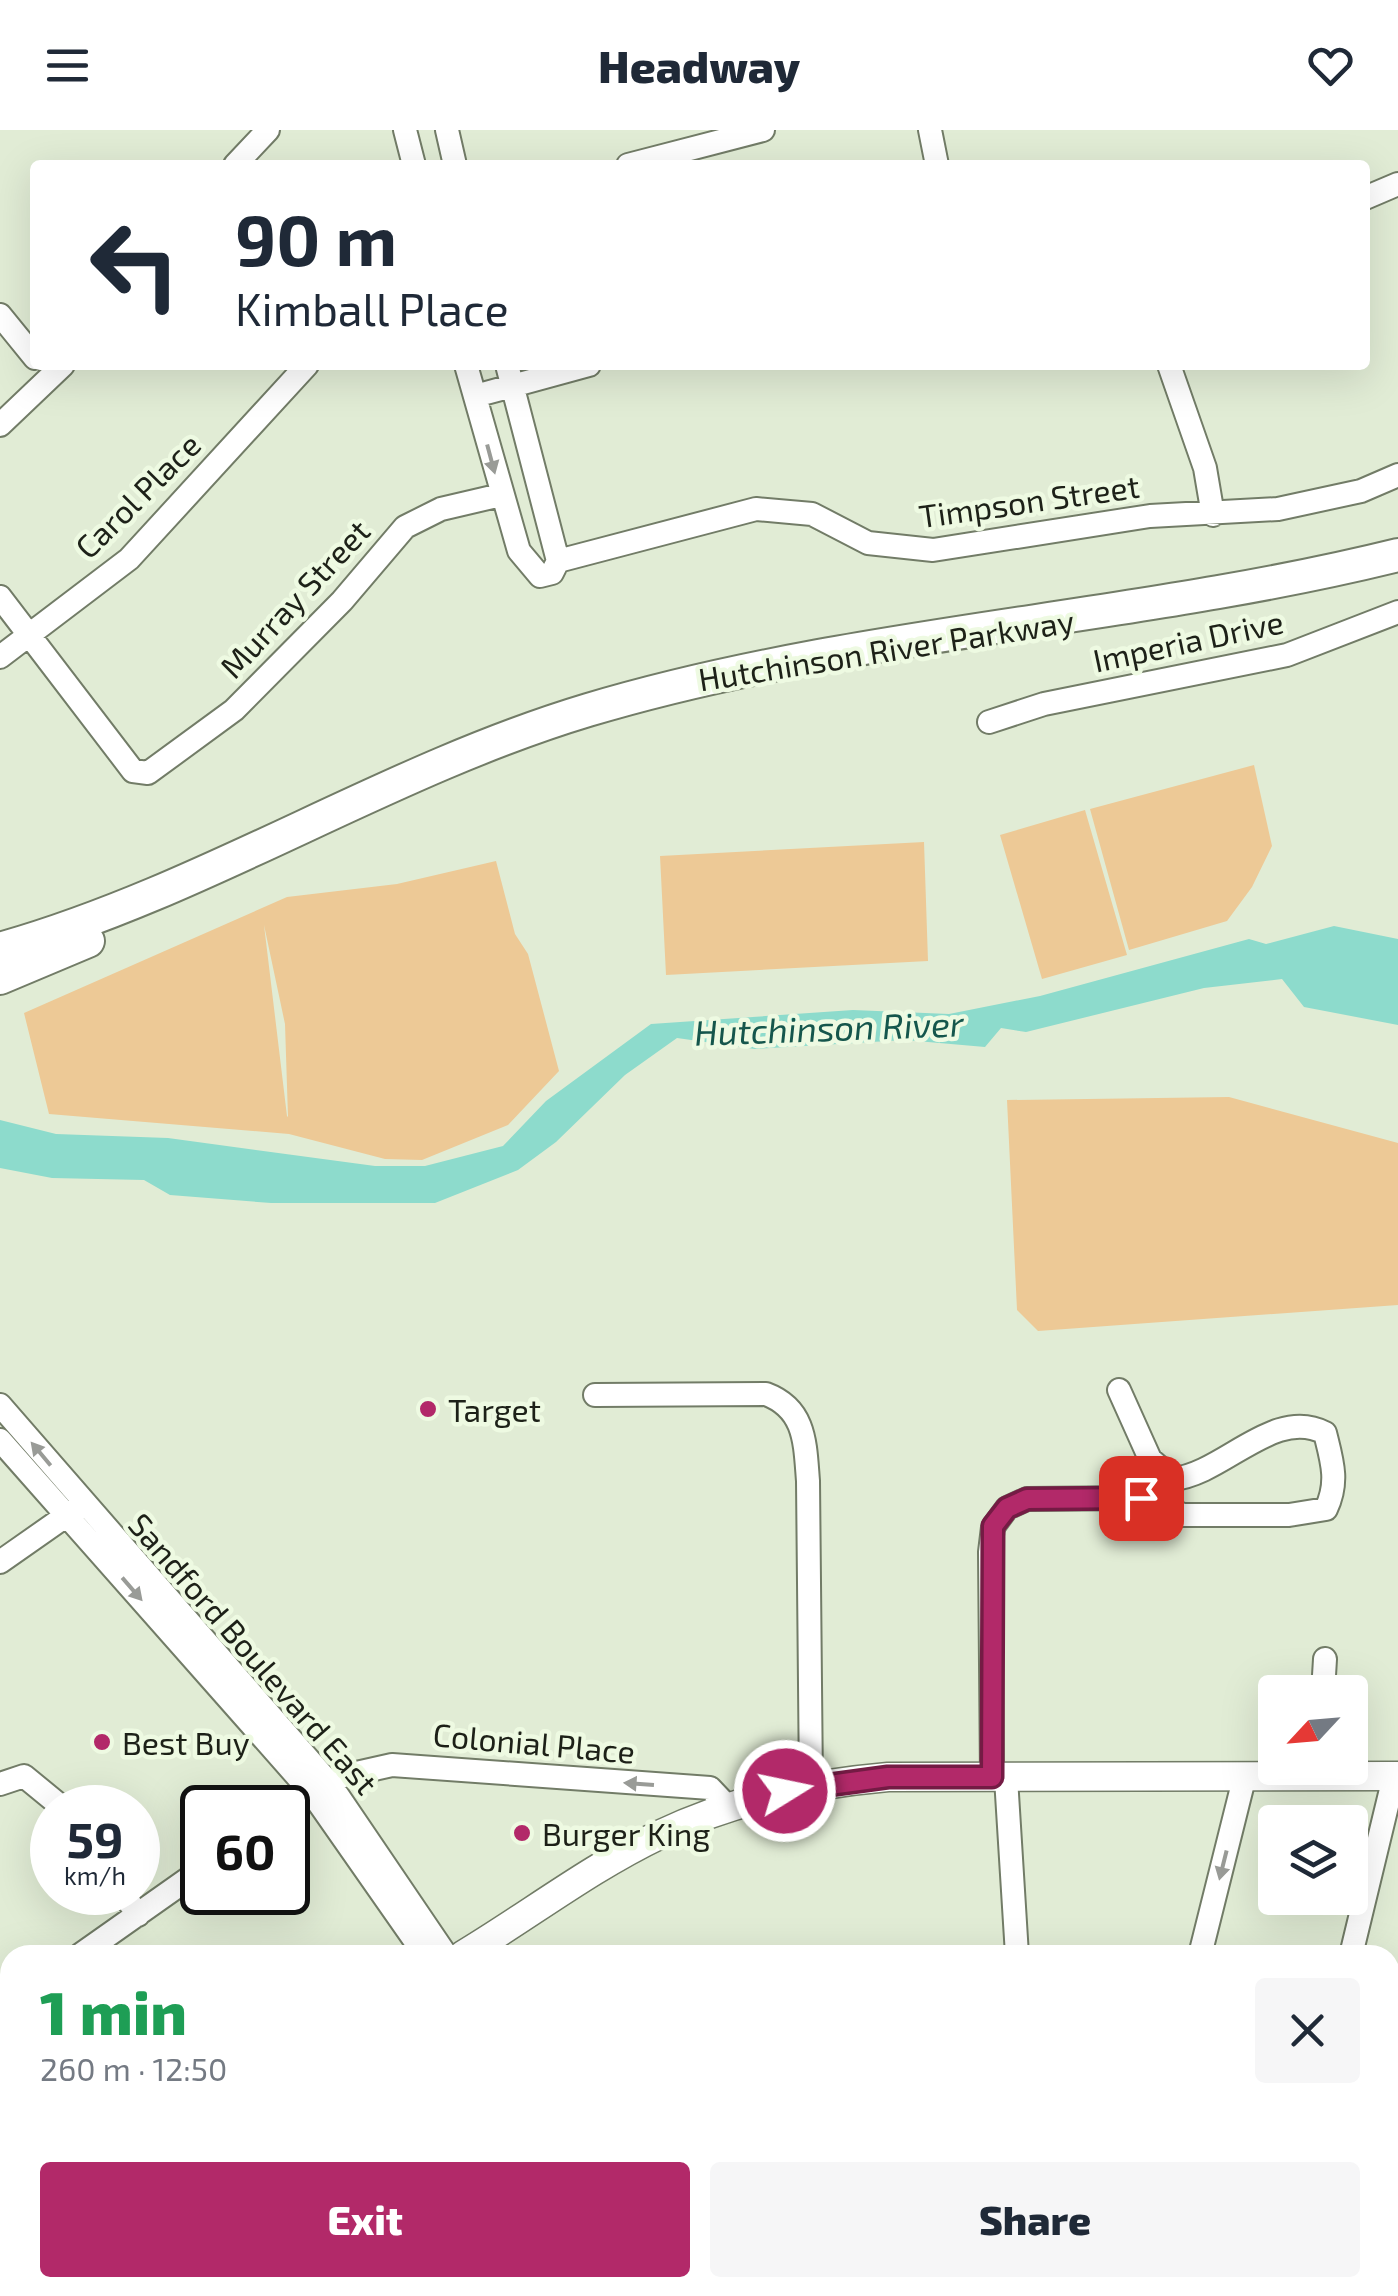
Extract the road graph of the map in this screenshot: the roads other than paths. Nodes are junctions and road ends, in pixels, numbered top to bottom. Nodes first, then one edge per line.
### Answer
1 (268, 130) edge
2 (405, 130) edge
3 (446, 130) edge
4 (763, 130) edge
5 (930, 130) edge
6 (718, 135) edge
7 (239, 160) edge
8 (413, 160) edge
9 (454, 160) edge
10 (643, 160) edge
11 (726, 160) edge
12 (936, 160) edge
13 (1398, 184) edge
14 (1370, 196) edge
15 (0, 315) edge
16 (30, 352) edge
17 (51, 370) edge
18 (302, 370) edge
19 (467, 370) edge
20 (550, 370) edge
21 (1171, 370) edge
22 (510, 375) edge
23 (475, 396) junction
24 (0, 425) edge
25 (1398, 475) edge
26 (501, 495) junction
27 (1213, 515) junction
28 (1398, 535) edge
29 (1398, 555) edge
30 (558, 561) junction
31 (0, 598) edge
32 (1398, 612) edge
33 (28, 636) junction
34 (0, 657) edge
35 (989, 722) dead end
36 (404, 778) junction
37 (0, 928) edge
38 (0, 949) edge
39 (0, 978) edge
40 (1119, 1390) dead end
41 (595, 1395) dead end
42 (0, 1404) edge
43 (0, 1440) edge
44 (75, 1510) junction
45 (0, 1562) edge
46 (1325, 1659) dead end
47 (1324, 1675) edge
48 (1258, 1775) edge
49 (1368, 1775) edge
50 (1245, 1776) junction
51 (1396, 1776) edge
52 (999, 1777) junction
53 (0, 1784) edge
54 (35, 1785) edge
55 (811, 1786) junction
56 (321, 1788) junction
57 (310, 1795) edge
58 (728, 1807) junction
59 (138, 1915) edge
60 (94, 1945) edge
61 (419, 1945) edge
62 (439, 1945) edge
63 (478, 1945) edge
64 (1016, 1945) edge
65 (1203, 1945) edge
66 (1354, 1945) edge

1 - 7 street
2 - 8 street
3 - 9 street
4 - 6 street
5 - 12 street
6 - 10 street
6 - 11 street
13 - 14 street
15 - 16 street
17 - 24 street
18 - 33 street, Carol Place
19 - 23 street
20 - 22 street
21 - 27 street
22 - 23 street
22 - 30 street
23 -> 26 street
25 - 27 street, Timpson Street
26 - 30 street, Timpson Street
26 - 33 street, Murray Street
27 - 30 street, Timpson Street
28 - 37 highway, Hutchinson River Parkway
29 - 36 highway, Hutchinson River Parkway
31 - 33 street
32 - 35 street, Imperia Drive
33 - 34 street, Carol Place
36 - 38 highway, Hutchinson River Parkway
36 - 39 highway
40 - 52 street
41 - 55 street
44 -> 42 street, Sandford Boulevard East
43 - 44 street, Sandford Boulevard East
44 - 45 street
44 - 56 street, Sandford Boulevard East
46 - 47 street
48 - 50 main road
49 - 51 main road
50 - 52 main road
50 -> 65 street
51 - 66 street
52 - 55 main road
52 - 64 street
53 - 54 street
55 - 58 main road
56 - 57 street, Colonial Place
58 -> 56 street, Colonial Place
56 - 61 street, Sandford Boulevard East
56 - 62 street, Sandford Boulevard East
58 - 63 main road
59 - 60 street

